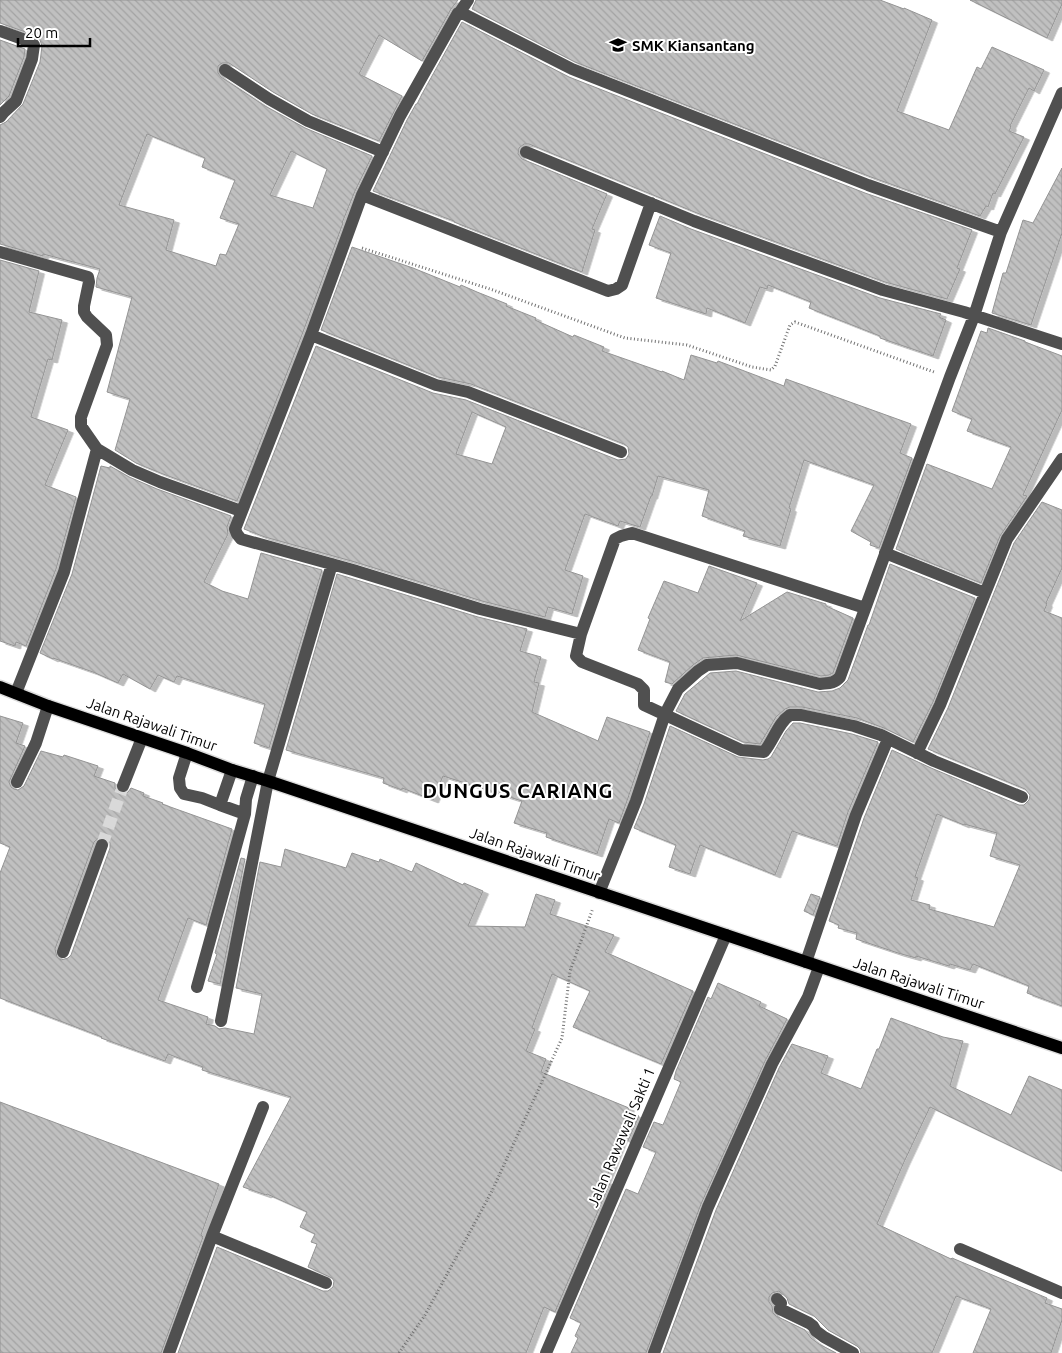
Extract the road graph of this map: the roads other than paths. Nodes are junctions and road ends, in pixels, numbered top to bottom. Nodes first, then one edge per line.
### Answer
1 (468, 0) edge
2 (460, 12) junction
3 (0, 31) edge
4 (225, 70) dead end
5 (1062, 93) edge
6 (0, 117) edge
7 (383, 152) junction
8 (526, 152) dead end
9 (362, 195) junction
10 (652, 203) junction
11 (1001, 232) junction
12 (0, 252) edge
13 (974, 316) junction
14 (311, 335) junction
15 (1062, 344) edge
16 (97, 449) junction
17 (621, 452) dead end
18 (1062, 459) edge
19 (241, 511) junction
20 (885, 553) junction
21 (332, 564) junction
22 (985, 593) junction
23 (865, 608) junction
24 (581, 634) junction
25 (0, 686) edge
26 (16, 693) junction
27 (48, 706) junction
28 (665, 714) junction
29 (142, 738) junction
30 (888, 739) junction
31 (917, 752) junction
32 (187, 753) junction
33 (232, 770) junction
34 (252, 776) junction
35 (268, 781) junction
36 (17, 782) dead end
37 (123, 786) tunnel mouth
38 (1022, 797) dead end
39 (220, 805) junction
40 (244, 814) junction
41 (102, 845) tunnel mouth
42 (599, 892) junction
43 (726, 935) junction
44 (63, 952) dead end
45 (806, 962) junction
46 (819, 967) junction
47 (198, 987) dead end
48 (221, 1021) dead end
49 (1062, 1048) edge
50 (264, 1106) dead end
51 (212, 1236) junction
52 (960, 1249) dead end
53 (326, 1283) dead end
54 (1062, 1293) edge
55 (776, 1299) dead end
56 (169, 1353) edge
57 (546, 1353) edge
58 (654, 1353) edge
59 (853, 1353) edge

1 - 2 street
2 - 7 street
2 - 11 street
3 - 6 street
4 - 7 street
5 - 11 street
7 - 9 street
8 - 10 street
9 - 10 street
9 - 14 street
10 - 13 street
11 - 13 street
12 - 16 street
13 - 15 street
13 - 20 street
14 - 17 street
14 - 19 street
16 - 19 street
16 - 26 street
18 - 22 street
19 - 21 street
20 - 22 street
20 - 23 street
21 - 24 street
21 - 35 street
22 - 31 street
23 - 24 street
23 - 28 street
24 - 28 street
25 - 26 main road, Jalan Rajawali Timur
26 - 27 main road, Jalan Rajawali Timur
27 - 29 main road, Jalan Rajawali Timur
27 - 36 street
28 - 30 street
28 - 42 street
29 - 32 main road, Jalan Rajawali Timur
29 - 37 street
30 - 31 street
30 - 45 street
31 - 38 street
32 - 33 main road, Jalan Rajawali Timur
32 - 39 street
33 - 34 main road, Jalan Rajawali Timur
33 - 39 street
34 - 35 main road, Jalan Rajawali Timur
34 - 40 street
35 - 42 main road, Jalan Rajawali Timur
35 - 48 street
39 - 40 street
40 - 47 street
41 - 44 street
42 - 43 main road, Jalan Rajawali Timur
43 - 45 main road, Jalan Rajawali Timur
43 - 57 street, Jalan Rawawali Sakti 1
45 - 46 main road, Jalan Rajawali Timur
46 - 49 main road, Jalan Rajawali Timur
46 - 58 street
50 - 51 street
51 - 53 street
51 - 56 street
52 - 54 street
55 - 59 street

